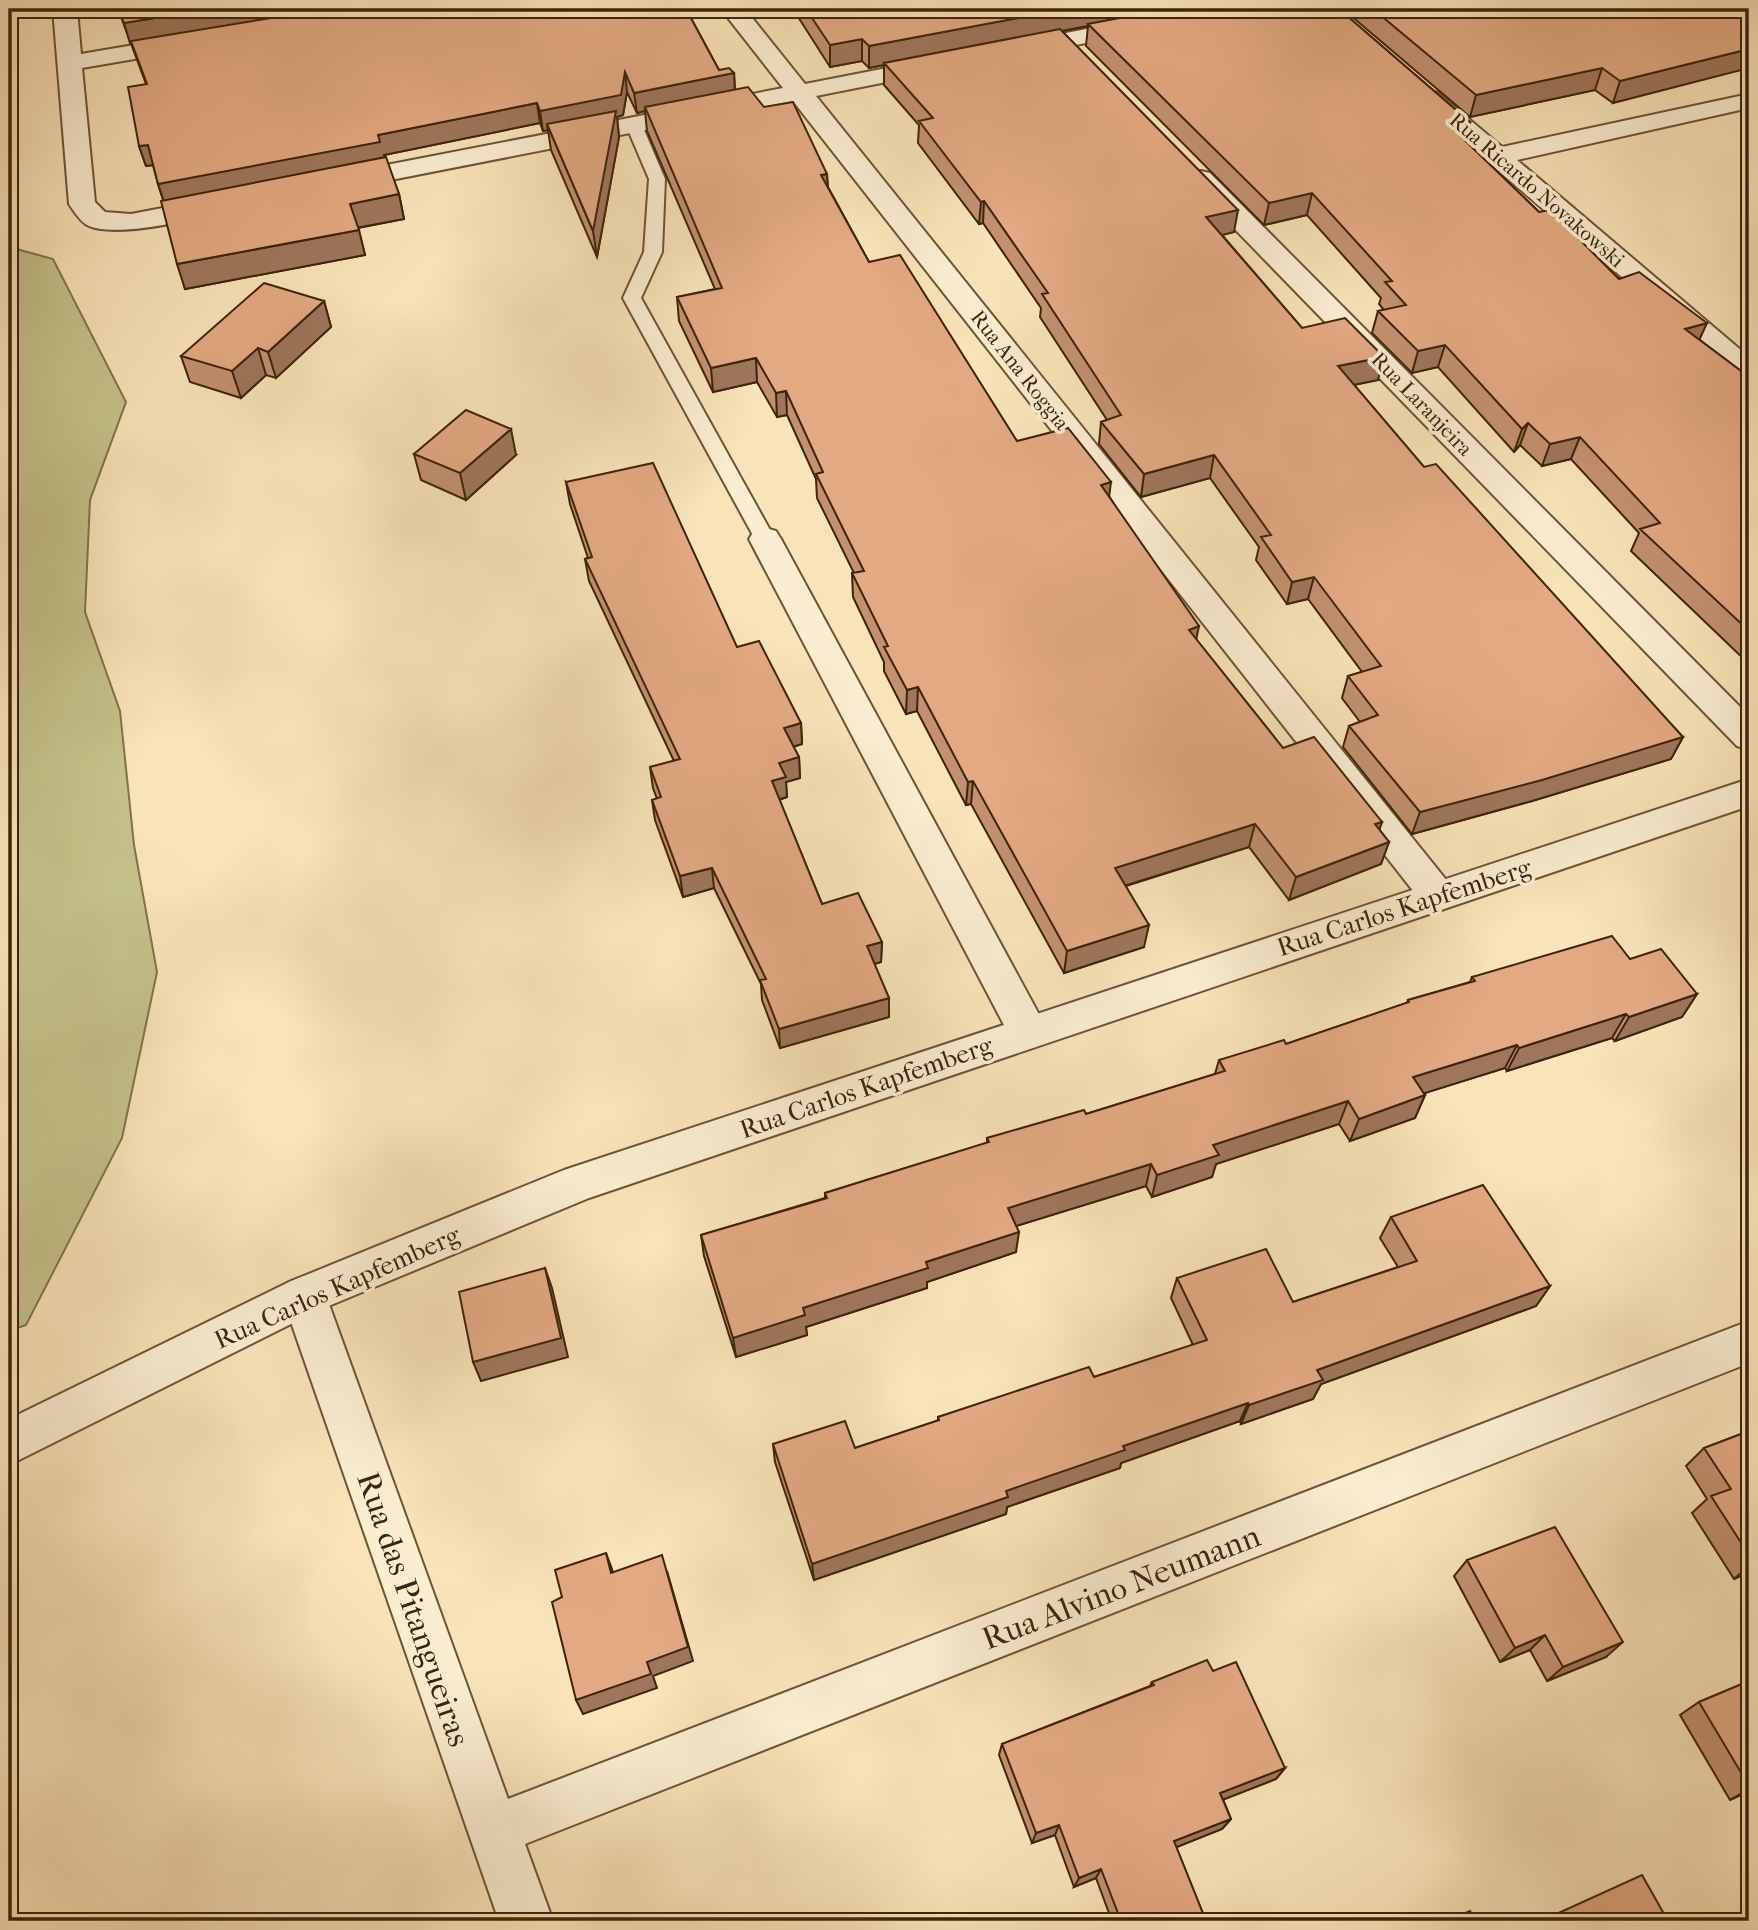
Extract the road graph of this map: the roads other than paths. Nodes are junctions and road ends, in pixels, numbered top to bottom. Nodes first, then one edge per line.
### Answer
1 (65, 9) edge
2 (733, 9) edge
3 (1223, 9) edge
4 (204, 40) edge
5 (999, 54) edge
6 (959, 61) edge
7 (71, 63) junction
8 (1407, 78) edge
9 (799, 92) junction
10 (1749, 101) edge
11 (634, 125) junction
12 (1498, 156) junction
13 (1183, 160) edge
14 (321, 186) edge
15 (240, 201) edge
16 (1749, 372) edge
17 (765, 539) joint
18 (1749, 737) edge
19 (1749, 792) edge
20 (1438, 896) junction
21 (1028, 1032) junction
22 (304, 1296) junction
23 (1749, 1342) edge
24 (9, 1443) edge
25 (493, 1832) junction
26 (526, 1921) edge

1 - 7 street
2 - 9 street, Rua Ana Roggia
3 - 5 street
4 - 7 street
6 - 9 street
7 - 15 street
8 - 12 street, Rua Ricardo Novakowski
9 - 11 street
9 - 20 street, Rua Ana Roggia
10 - 12 street
11 - 14 street
11 - 17 lane
12 - 16 street, Rua Ricardo Novakowski
13 - 18 street, Rua Laranjeira
17 - 21 street
19 - 20 street, Rua Carlos Kapfemberg
20 - 21 street, Rua Carlos Kapfemberg
21 - 22 street, Rua Carlos Kapfemberg
22 - 24 street, Rua Carlos Kapfemberg
22 - 25 street, Rua das Pitangueiras
23 - 25 street, Rua Alvino Neumann
25 - 26 street, Rua das Pitangueiras

